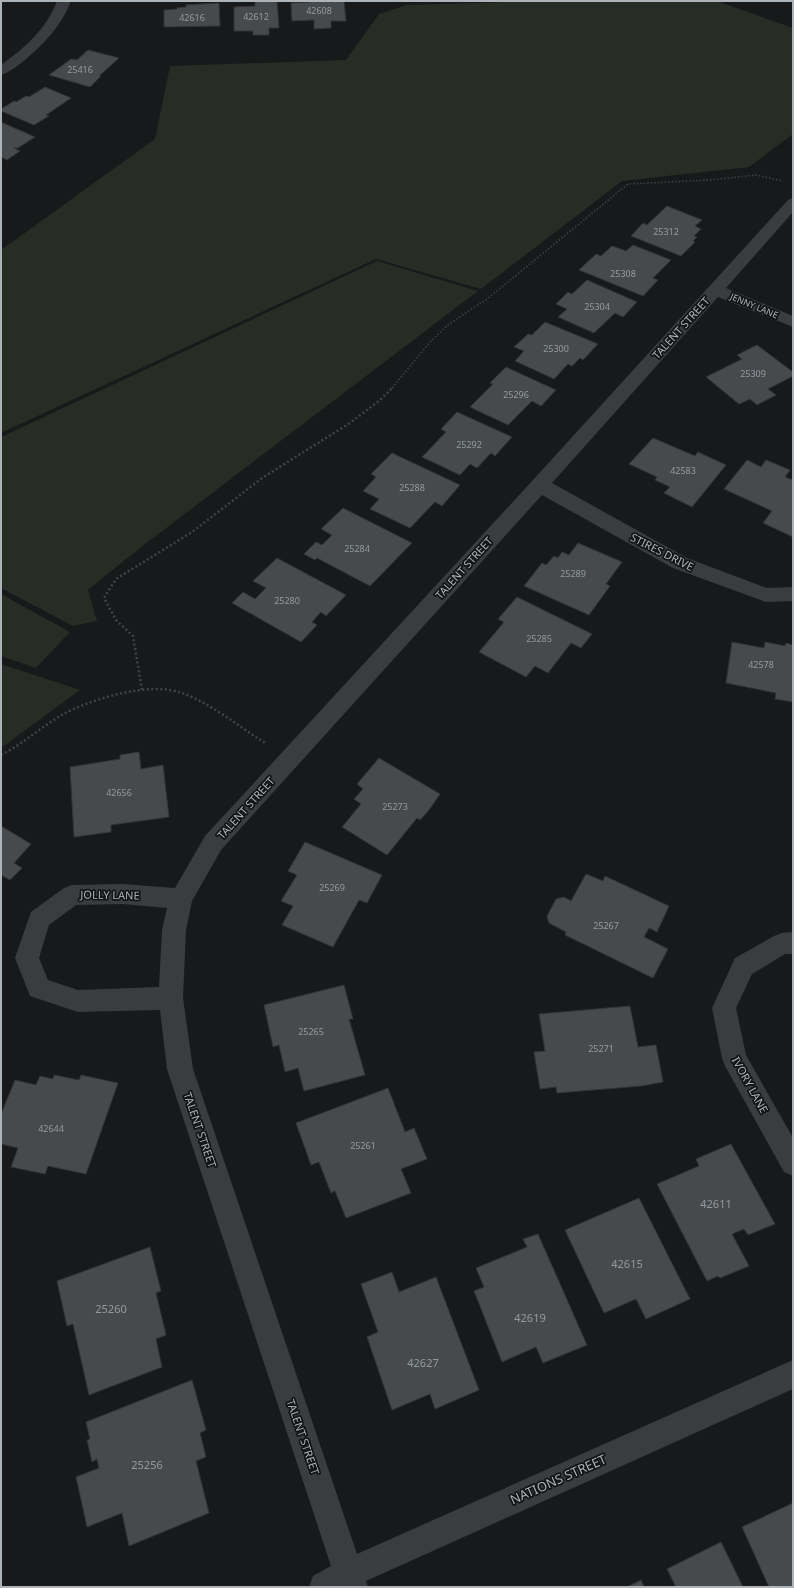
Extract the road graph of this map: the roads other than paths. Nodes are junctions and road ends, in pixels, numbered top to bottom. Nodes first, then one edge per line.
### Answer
1 (64, 1) edge
2 (1, 71) edge
3 (792, 205) edge
4 (715, 290) junction
5 (793, 322) edge
6 (540, 486) junction
7 (793, 594) edge
8 (181, 900) junction
9 (793, 943) edge
10 (171, 998) junction
11 (793, 1163) edge
12 (793, 1374) edge
13 (342, 1582) edge

1 - 2 street
3 - 4 street, TALENT STREET
4 - 5 street, JENNY LANE
4 - 6 street, TALENT STREET
6 - 7 street, STIRES DRIVE
6 - 8 street, TALENT STREET
8 - 10 street, TALENT STREET
8 - 10 street, JOLLY LANE
9 - 11 street, IVORY LANE
10 - 13 street, TALENT STREET
12 - 13 street, NATIONS STREET

